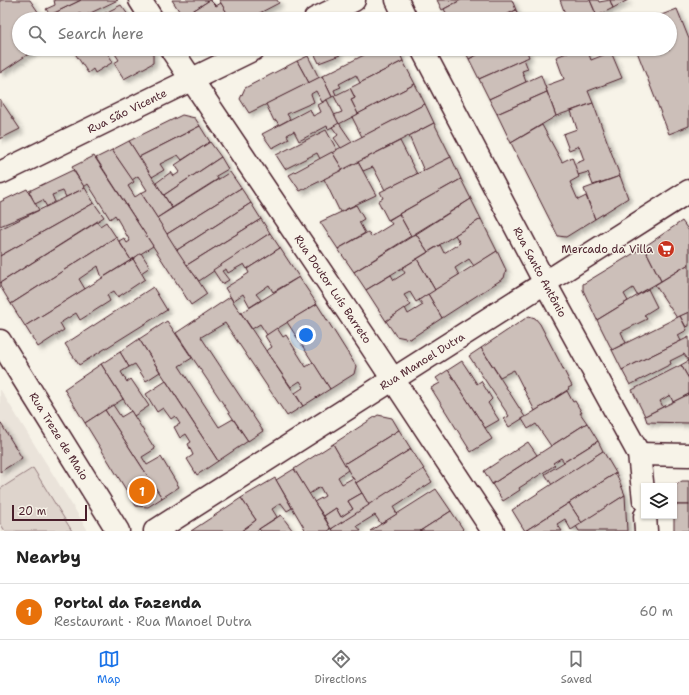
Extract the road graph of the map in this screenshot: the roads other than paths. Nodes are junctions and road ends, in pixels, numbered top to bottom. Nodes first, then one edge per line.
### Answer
1 (140, 0) edge
2 (354, 0) edge
3 (397, 0) edge
4 (148, 12) edge
5 (329, 12) edge
6 (403, 12) edge
7 (175, 56) edge
8 (240, 56) edge
9 (426, 56) edge
10 (190, 80) junction
11 (0, 174) edge
12 (689, 191) edge
13 (545, 282) junction
14 (0, 341) edge
15 (393, 379) junction
16 (639, 454) junction
17 (689, 455) edge
18 (642, 483) edge
19 (645, 519) edge
20 (118, 531) edge
21 (155, 531) edge
22 (493, 531) edge
23 (646, 531) edge

1 - 4 street
2 - 5 street
3 - 6 street
7 - 10 street, Rua Doutor Luís Barreto
8 - 10 street, Rua São Vicente
9 - 13 street, Rua Santo Antônio
10 - 11 street, Rua São Vicente
10 - 15 street, Rua Doutor Luís Barreto
12 - 13 street, Rua Manoel Dutra
13 - 15 street, Rua Manoel Dutra
13 - 16 street, Rua Santo Antônio
14 - 20 street, Rua Treze de Maio
15 - 21 street, Rua Manoel Dutra
15 - 22 street, Rua Doutor Luís Barreto
16 - 17 street
16 - 18 street, Rua Santo Antônio
19 - 23 street

